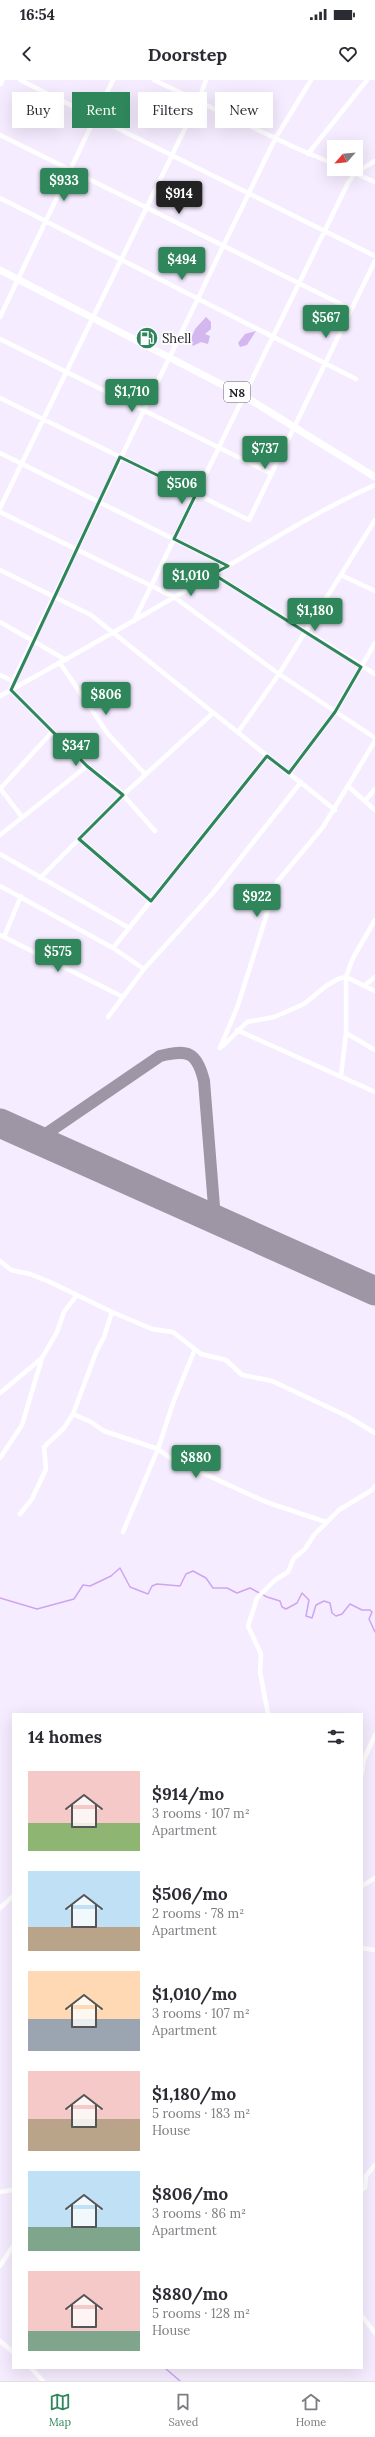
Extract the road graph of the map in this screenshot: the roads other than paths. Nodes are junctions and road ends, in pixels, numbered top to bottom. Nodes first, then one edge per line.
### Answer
1 (20, 80) edge
2 (113, 80) edge
3 (154, 80) edge
4 (206, 80) edge
5 (311, 80) edge
6 (367, 80) edge
7 (107, 92) edge
8 (178, 92) edge
9 (202, 92) edge
10 (72, 105) edge
11 (207, 106) edge
12 (91, 128) edge
13 (118, 128) edge
14 (185, 128) edge
15 (0, 135) edge
16 (275, 139) junction
17 (308, 154) junction
18 (172, 155) junction
19 (327, 161) edge
20 (375, 161) edge
21 (363, 168) edge
22 (71, 170) junction
23 (352, 176) edge
24 (361, 176) edge
25 (375, 182) edge
26 (249, 193) junction
27 (0, 198) edge
28 (146, 208) junction
29 (46, 221) junction
30 (324, 231) junction
31 (223, 246) junction
32 (375, 256) edge
33 (121, 259) junction
34 (375, 261) edge
35 (0, 270) edge
36 (19, 279) junction
37 (299, 284) junction
38 (197, 298) junction
39 (351, 309) junction
40 (0, 317) edge
41 (93, 317) junction
42 (273, 336) junction
43 (0, 339) edge
44 (168, 356) junction
45 (324, 362) junction
46 (66, 372) junction
47 (356, 379) dead end
48 (244, 396) junction
49 (0, 398) edge
50 (143, 409) junction
51 (43, 420) junction
52 (294, 426) junction
53 (219, 448) junction
54 (0, 453) edge
55 (120, 457) junction
56 (21, 464) junction
57 (272, 474) junction
58 (375, 477) edge
59 (375, 485) edge
60 (196, 494) junction
61 (98, 502) junction
62 (0, 508) edge
63 (0, 512) edge
64 (375, 520) edge
65 (174, 539) junction
66 (76, 549) junction
67 (228, 566) junction
68 (0, 570) edge
69 (213, 574) junction
70 (341, 575) junction
71 (152, 586) junction
72 (375, 591) edge
73 (53, 596) junction
74 (174, 597) junction
75 (134, 621) junction
76 (0, 622) edge
77 (114, 633) junction
78 (305, 633) junction
79 (33, 639) junction
80 (375, 643) edge
81 (66, 660) junction
82 (60, 663) junction
83 (361, 667) junction
84 (279, 674) junction
85 (375, 674) edge
86 (0, 675) edge
87 (13, 681) junction
88 (11, 690) junction
89 (0, 696) edge
90 (335, 712) junction
91 (213, 713) junction
92 (52, 732) junction
93 (238, 732) junction
94 (375, 740) edge
95 (268, 756) junction
96 (87, 766) junction
97 (289, 773) junction
98 (145, 774) junction
99 (301, 782) junction
100 (349, 787) junction
101 (0, 788) edge
102 (375, 789) edge
103 (123, 795) junction
104 (365, 801) junction
105 (335, 810) junction
106 (375, 810) edge
107 (22, 817) junction
108 (155, 831) dead end
109 (0, 835) edge
110 (79, 839) junction
111 (0, 854) edge
112 (40, 878) junction
113 (0, 886) edge
114 (21, 896) junction
115 (151, 901) junction
116 (375, 920) edge
117 (129, 928) junction
118 (2, 936) edge
119 (113, 948) junction
120 (144, 969) junction
121 (346, 977) junction
122 (375, 977) edge
123 (364, 986) junction
124 (375, 991) edge
125 (123, 997) junction
126 (108, 1017) dead end
127 (238, 1030) junction
128 (346, 1033) junction
129 (375, 1050) edge
130 (342, 1076) junction
131 (375, 1092) edge
132 (0, 1261) edge
133 (77, 1295) junction
134 (112, 1312) junction
135 (195, 1349) junction
136 (42, 1358) junction
137 (0, 1393) edge
138 (72, 1414) junction
139 (375, 1433) edge
140 (158, 1449) junction
141 (0, 1458) edge
142 (375, 1486) edge
143 (20, 1514) dead end
144 (326, 1522) junction
145 (123, 1532) dead end
146 (268, 1713) edge
147 (375, 1735) edge
148 (363, 1766) edge
149 (375, 1878) edge
150 (363, 1885) edge
151 (12, 1897) edge
152 (0, 1908) edge
153 (363, 1948) edge
154 (375, 1950) edge
155 (375, 2165) edge
156 (363, 2189) edge
157 (12, 2190) edge
158 (0, 2192) edge
159 (12, 2248) edge
160 (0, 2266) edge
161 (363, 2317) edge
162 (375, 2333) edge
163 (0, 2342) edge
164 (12, 2351) edge
165 (32, 2369) edge
166 (43, 2381) edge

1 - 10 street
2 - 7 street
3 - 8 street
4 - 9 street
5 - 16 street
6 - 17 street
11 - 16 street
12 - 22 street
13 - 18 street
14 - 18 street
15 - 22 street
16 - 17 street
16 - 26 street
17 - 19 street
18 - 26 street
18 - 28 street
20 - 21 street
22 - 28 street
22 - 29 street
23 - 30 street
24 - 25 street
26 - 30 street
26 - 31 street
27 - 29 street
28 - 31 street
28 - 33 street
29 - 33 street
29 - 36 street
30 - 32 street
30 - 37 street
31 - 37 street
31 - 38 street
33 - 38 street
33 - 41 street
34 - 39 street
35 - 36 main road, N8
36 - 40 street
36 - 41 main road, N8
37 - 39 street
37 - 42 street
38 - 42 street
38 - 44 street
39 - 45 street
41 - 44 main road, N8
41 - 46 street
42 - 45 street
42 - 48 street
43 - 46 street
44 - 48 main road, N8
44 - 50 street
45 - 47 street
45 - 52 street
46 - 50 street
46 - 51 street
48 - 52 main road, N8
48 - 53 street
49 - 51 street
50 - 53 street
50 - 55 street
51 - 55 street
51 - 56 street
52 - 57 street
52 - 58 main road, N8
53 - 57 street
53 - 60 street
54 - 56 street
55 - 60 street
55 - 61 street
56 - 61 street
56 - 62 street
57 - 60 street
59 - 67 street
60 - 65 street
61 - 65 street
61 - 66 street
63 - 66 street
64 - 70 street
65 - 67 street
65 - 71 street
66 - 71 street
66 - 73 street
67 - 69 street
68 - 73 street
69 - 74 street
69 - 78 street
70 - 72 street
70 - 78 street
71 - 74 street
71 - 75 street
73 - 77 street
73 - 79 street
74 - 75 street
74 - 84 street
75 - 77 street
76 - 79 street
77 - 81 street
77 - 91 street
78 - 83 street
78 - 84 street
79 - 81 street
79 - 87 street
80 - 83 street
81 - 82 street
82 - 88 street
82 - 98 street
83 - 85 street
83 - 90 street
84 - 90 street
84 - 93 street
86 - 87 street
87 - 88 street
88 - 89 street
88 - 92 street
90 - 94 street
90 - 97 street
91 - 93 street
91 - 98 street
92 - 96 street
92 - 101 street
93 - 95 street
94 - 100 street
95 - 97 street
95 - 115 street
96 - 103 street
96 - 107 street
97 - 99 street
98 - 103 street
99 - 105 street
99 - 120 street
100 - 104 street
100 - 105 street
101 - 107 street
102 - 104 street
103 - 108 street
103 - 110 street
104 - 106 street
105 - 127 street
107 - 109 street
110 - 112 street
110 - 115 street
111 - 112 street
112 - 117 street
113 - 114 street
114 - 118 street
114 - 119 street
115 - 117 street
116 - 121 street
117 - 119 street
118 - 125 street
119 - 120 street
120 - 125 street
121 - 123 street
121 - 127 street
121 - 128 street
122 - 123 street
123 - 124 street
125 - 126 street
127 - 130 street
128 - 129 street
128 - 130 street
130 - 131 street
132 - 133 street
133 - 134 street
133 - 136 street
134 - 135 street
134 - 138 street
135 - 139 street
135 - 140 street
136 - 137 street
136 - 141 street
138 - 140 street
138 - 143 street
140 - 144 street
140 - 145 street
142 - 144 street
144 - 146 street
147 - 148 street
149 - 150 street
151 - 152 street
153 - 154 street
155 - 156 street
157 - 158 street
159 - 160 street
161 - 162 street
163 - 164 street
165 - 166 street

